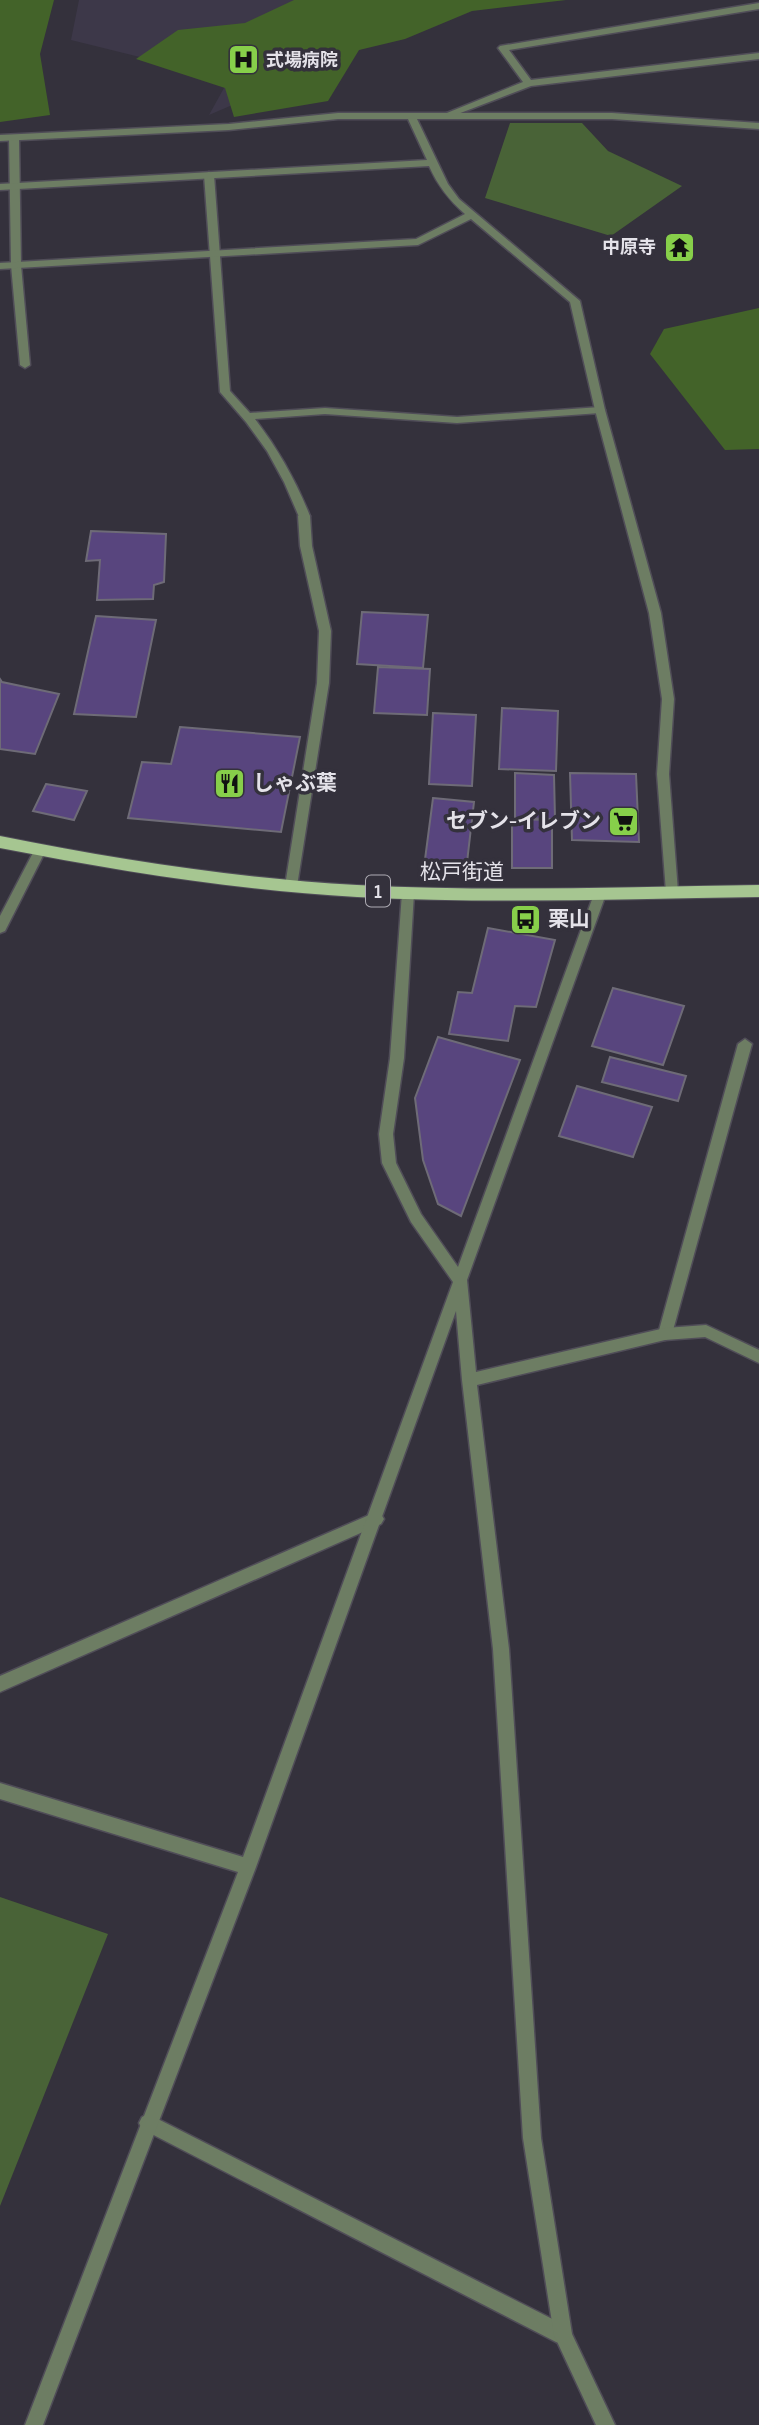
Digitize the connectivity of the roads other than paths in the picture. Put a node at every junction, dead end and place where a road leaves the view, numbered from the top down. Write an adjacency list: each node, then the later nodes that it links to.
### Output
1 (759, 6): 3 (street)
2 (759, 56): 3 (street)
3 (529, 83): 4 (street)
4 (447, 115): 5 (street); 6 (street)
5 (411, 116): 8 (street); 9 (street)
6 (759, 125)
7 (0, 138): 8 (street)
8 (14, 138): 11 (street)
9 (432, 163): 10 (street); 13 (street)
10 (209, 176): 11 (street); 14 (street)
11 (12, 186): 12 (street); 15 (street)
12 (0, 187)
13 (471, 215): 14 (street); 18 (street)
14 (213, 252): 15 (street); 19 (street)
15 (16, 265): 16 (street); 17 (street)
16 (0, 266)
17 (26, 365)
18 (600, 410): 19 (street); 24 (street)
19 (249, 415): 22 (street)
20 (0, 842): 21 (main road, 松戸街道 / 1)
21 (40, 850): 22 (main road, 松戸街道 / 1); 27 (street)
22 (291, 886): 25 (main road, 松戸街道 / 1)
23 (759, 891): 24 (main road, 松戸街道 / 1)
24 (672, 892): 26 (main road, 松戸街道 / 1)
25 (408, 893): 26 (main road, 松戸街道 / 1); 29 (street)
26 (600, 894): 29 (street)
27 (0, 929)
28 (745, 1044): 30 (street)
29 (461, 1282): 32 (street); 33 (street)
30 (665, 1334): 31 (street); 32 (street)
31 (759, 1357)
32 (468, 1380): 38 (street)
33 (376, 1518): 34 (street); 36 (street)
34 (0, 1684)
35 (0, 1791): 36 (street)
36 (248, 1867): 37 (street)
37 (148, 2123): 38 (street); 39 (street)
38 (563, 2335): 40 (street)
39 (34, 2425)
40 (606, 2425)

